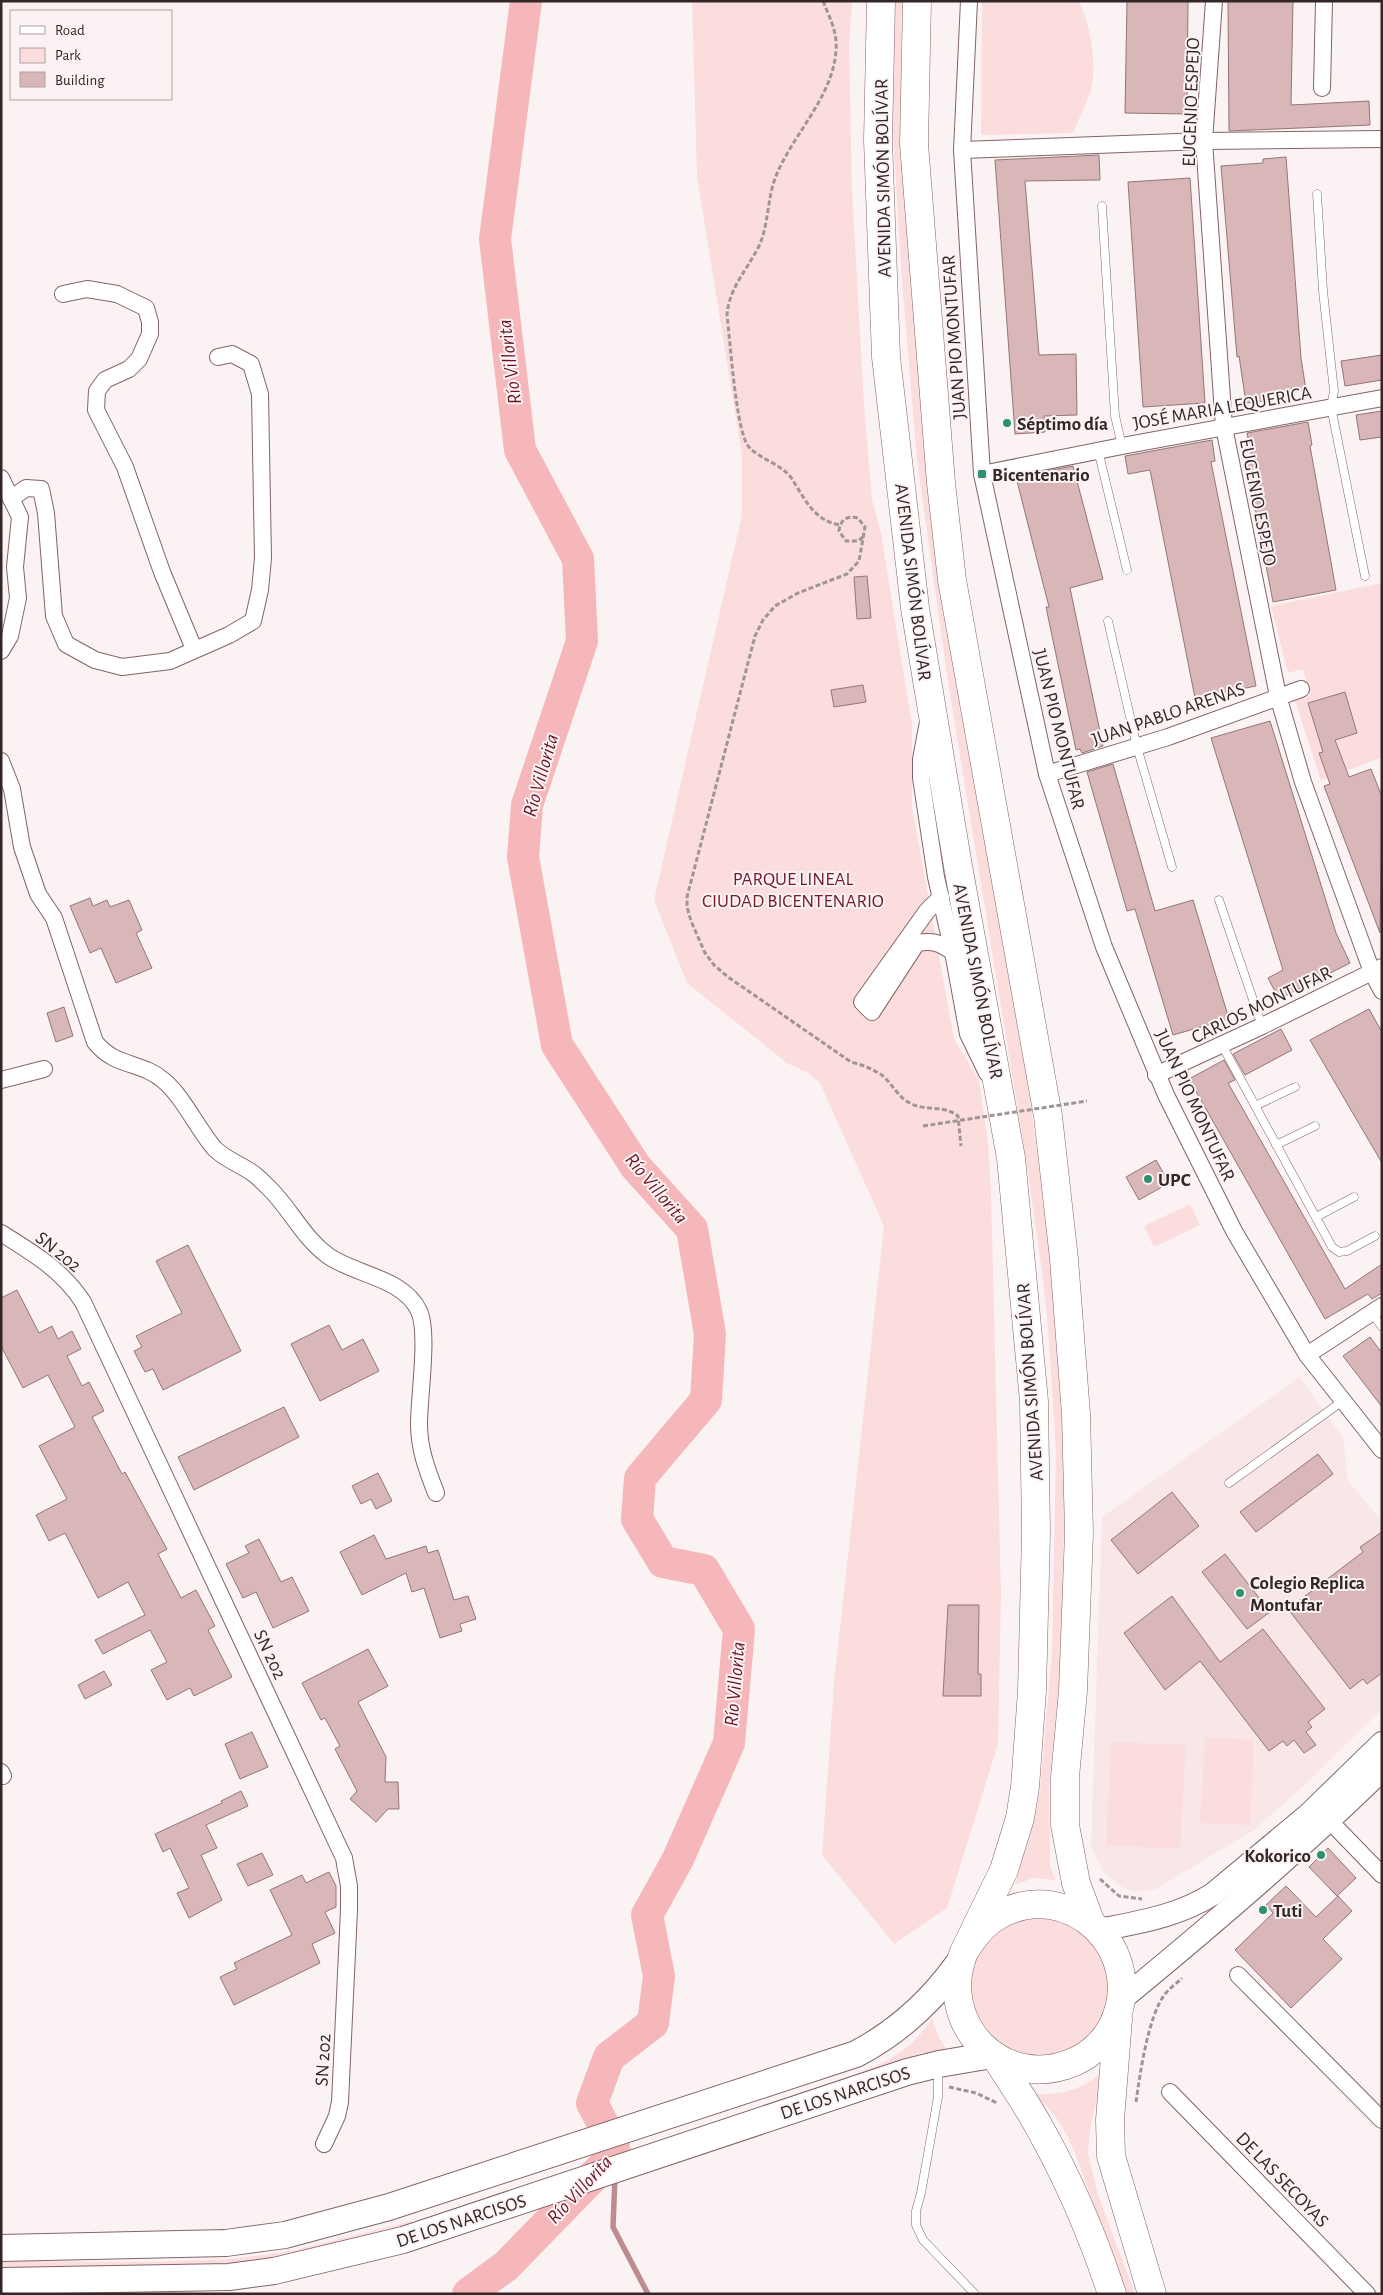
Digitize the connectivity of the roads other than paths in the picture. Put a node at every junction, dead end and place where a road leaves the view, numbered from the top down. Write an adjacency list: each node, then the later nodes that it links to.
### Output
1 (881, 1): 29 (highway, AVENIDA SIMÓN BOLÍVAR)
2 (917, 1): 64 (highway, AVENIDA SIMÓN BOLÍVAR)
3 (969, 1): 9 (street, JUAN PIO MONTUFAR)
4 (1214, 1): 8 (street, EUGENIO ESPEJO)
5 (1324, 1): 6 (street)
6 (1322, 88)
7 (1382, 139): 8 (street)
8 (1204, 141): 9 (street); 16 (street, EUGENIO ESPEJO)
9 (962, 150): 19 (street, JUAN PIO MONTUFAR)
10 (1316, 194): 15 (lane)
11 (1102, 206): 17 (lane)
12 (63, 294): 25 (street)
13 (218, 357): 25 (street)
14 (1382, 398): 15 (street, JOSÉ MARIA LEQUERICA)
15 (1331, 407): 16 (street, JOSÉ MARIA LEQUERICA); 23 (lane)
16 (1224, 427): 17 (street, JOSÉ MARIA LEQUERICA); 28 (street, EUGENIO ESPEJO)
17 (1122, 446): 18 (street, JOSÉ MARIA LEQUERICA)
18 (1098, 450): 19 (street, JOSÉ MARIA LEQUERICA); 22 (lane)
19 (982, 474): 32 (street, JUAN PIO MONTUFAR)
20 (1, 478): 21 (street)
21 (11, 498): 25 (street); 26 (street)
22 (1127, 570)
23 (1365, 576)
24 (1108, 621): 30 (lane)
25 (194, 649)
26 (1, 651)
27 (1300, 688): 28 (street, JUAN PABLO ARENAS)
28 (1278, 696): 30 (street, JUAN PABLO ARENAS); 37 (street, EUGENIO ESPEJO)
29 (931, 710): 34 (street); 45 (highway, AVENIDA SIMÓN BOLÍVAR)
30 (1137, 747): 32 (street, JUAN PABLO ARENAS); 33 (lane)
31 (1, 761): 59 (street)
32 (1047, 774): 42 (street, JUAN PIO MONTUFAR)
33 (1172, 867)
34 (941, 897): 36 (street); 36 (street)
35 (1219, 900): 39 (lane)
36 (953, 952): 45 (street)
37 (1377, 969): 38 (street, EUGENIO ESPEJO); 39 (street, CARLOS MONTUFAR)
38 (1382, 991)
39 (1262, 1026): 40 (street, CARLOS MONTUFAR)
40 (1222, 1045): 42 (street, CARLOS MONTUFAR); 46 (lane)
41 (44, 1069): 43 (street)
42 (1156, 1075): 55 (street, JUAN PIO MONTUFAR)
43 (1, 1080)
44 (1295, 1087): 46 (lane)
45 (1002, 1103): 65 (highway, AVENIDA SIMÓN BOLÍVAR)
46 (1255, 1106): 48 (lane)
47 (1315, 1126): 48 (lane)
48 (1276, 1145): 50 (lane)
49 (1354, 1197): 50 (lane)
50 (1316, 1217): 52 (lane)
51 (1, 1233): 72 (street, SN 202)
52 (1375, 1236)
53 (1377, 1309): 54 (lane); 55 (street)
54 (1382, 1327)
55 (1307, 1355): 56 (street, JUAN PIO MONTUFAR)
56 (1344, 1400): 57 (street, JUAN PIO MONTUFAR); 58 (lane)
57 (1382, 1450)
58 (1230, 1483)
59 (436, 1493)
60 (1382, 1744): 62 (street)
61 (1382, 1770): 62 (street)
62 (1322, 1814): 63 (street); 64 (street); 67 (street)
63 (1382, 1875)
64 (1095, 1926): 65 (highway); 67 (highway, AVENIDA SIMÓN BOLÍVAR)
65 (961, 1958): 68 (highway, AVENIDA SIMÓN BOLÍVAR); 73 (main road, DE LOS NARCISOS)
66 (1238, 1974): 71 (street)
67 (1120, 2005): 68 (highway, AVENIDA SIMÓN BOLÍVAR); 77 (highway, AVENIDA SIMÓN BOLÍVAR)
68 (994, 2056): 69 (main road, DE LOS NARCISOS); 76 (highway, AVENIDA SIMÓN BOLÍVAR)
69 (938, 2075): 74 (main road, DE LOS NARCISOS); 75 (lane)
70 (1170, 2092): 78 (street, DE LAS SECOYAS)
71 (1382, 2120)
72 (324, 2144)
73 (1, 2248)
74 (1, 2282)
75 (975, 2294)
76 (1112, 2294)
77 (1152, 2294)
78 (1367, 2294)

